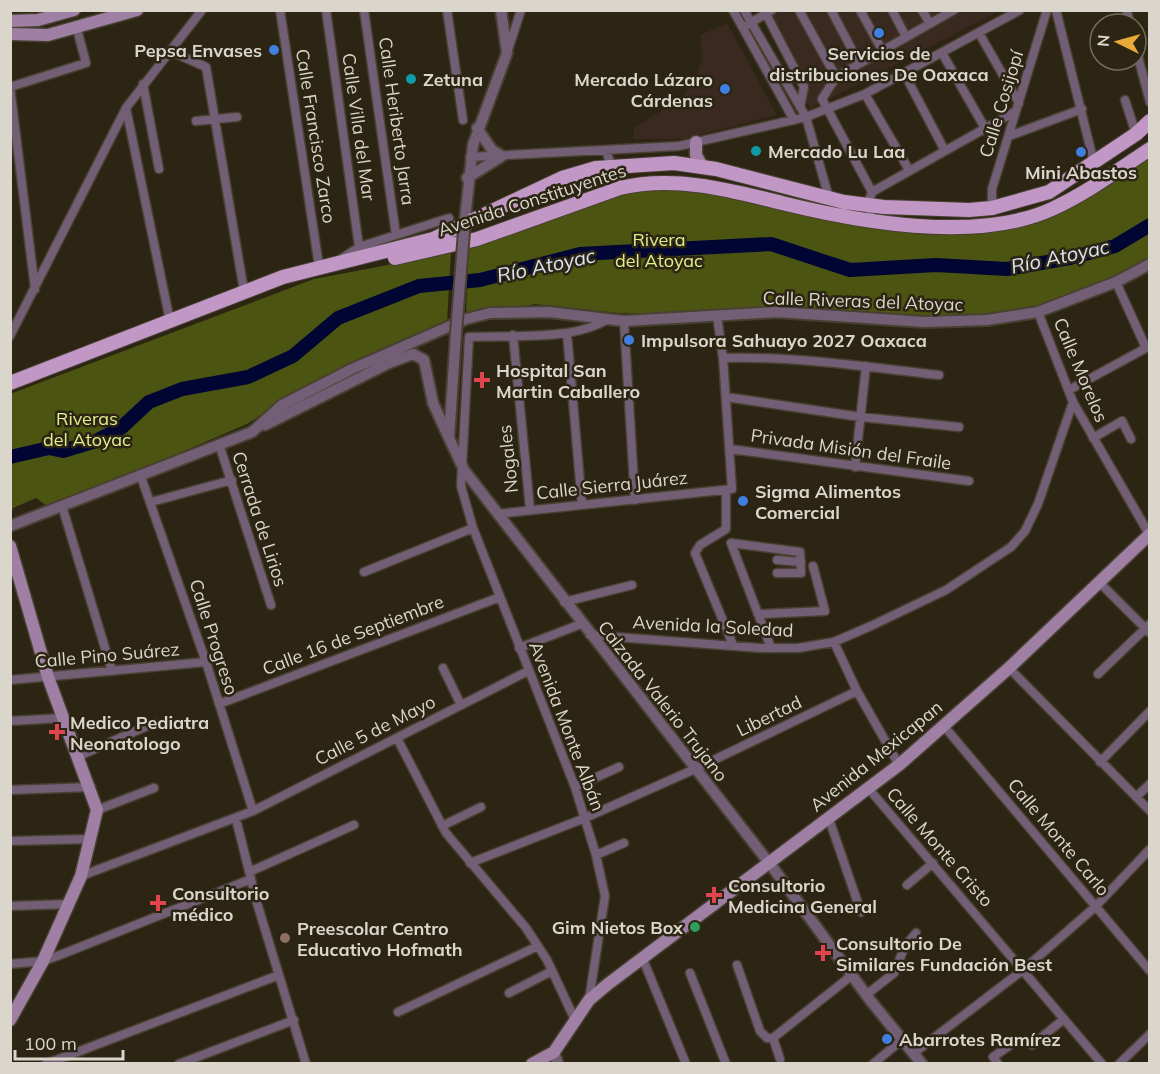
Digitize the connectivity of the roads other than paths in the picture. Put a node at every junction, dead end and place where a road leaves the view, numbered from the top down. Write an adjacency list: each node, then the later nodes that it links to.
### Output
1 (74, 10): 22 (main road)
2 (137, 10): 25 (main road)
3 (202, 10): 30 (street)
4 (280, 10): 82 (street, Calle Francisco Zarco)
5 (326, 10): 78 (street, Calle Villa del Mar)
6 (364, 10): 77 (street, Calle Heriberto Jarra)
7 (447, 10): 50 (street)
8 (501, 10): 32 (street)
9 (521, 10): 32 (street)
10 (733, 10): 24 (street)
11 (744, 10): 24 (street)
12 (800, 10): 36 (street)
13 (831, 10): 33 (street)
14 (860, 10): 29 (street)
15 (892, 10): 28 (street)
16 (922, 10): 23 (street)
17 (954, 10): 23 (street)
18 (1020, 10): 26 (street)
19 (1047, 10): 43 (street, Calle Cosijopí)
20 (1056, 10): 45 (street)
21 (769, 12): 24 (street); 42 (street)
22 (10, 21)
23 (930, 24): 28 (street)
24 (747, 25): 42 (street); 51 (street)
25 (77, 29): 27 (main road); 38 (street)
26 (979, 33): 31 (street); 43 (street)
27 (10, 34)
28 (906, 37): 29 (street)
29 (882, 50): 33 (street)
30 (170, 51): 37 (street); 49 (street)
31 (942, 52): 35 (street); 55 (street)
32 (507, 53): 54 (street, Calzada Valerio Trujano)
33 (858, 63): 36 (street)
34 (1142, 72): 41 (street)
35 (904, 73): 39 (street); 60 (street)
36 (836, 77): 46 (street)
37 (143, 84): 44 (street); 67 (street)
38 (10, 87): 84 (street)
39 (865, 94): 46 (street); 68 (street)
40 (1125, 100): 56 (street)
41 (1149, 102)
42 (800, 107): 48 (street)
43 (1017, 107): 55 (street); 57 (street, Calle Cosijopí)
44 (126, 108): 84 (street); 89 (street)
45 (1082, 109): 57 (street); 64 (street)
46 (828, 110): 48 (street); 72 (street)
47 (237, 117): 49 (street)
48 (806, 117): 51 (street); 71 (street)
49 (214, 119): 52 (street); 85 (street)
50 (463, 120)
51 (794, 120): 58 (street)
52 (196, 121)
53 (1149, 121): 56 (main road, Avenida Constituyentes)
54 (477, 128): 62 (street); 63 (street, Calzada Valerio Trujano)
55 (985, 128): 60 (street)
56 (1136, 134): 64 (main road, Avenida Constituyentes)
57 (1009, 136): 73 (street, Calle Cosijopí)
58 (696, 142): 61 (street); 66 (main road)
59 (1149, 149): 76 (main road, Avenida Constituyentes)
60 (945, 151): 68 (street)
61 (606, 152): 62 (street); 65 (street)
62 (502, 156): 63 (street); 69 (street)
63 (470, 157): 69 (street, Calzada Valerio Trujano)
64 (1094, 163): 73 (main road, Avenida Constituyentes)
65 (611, 166): 66 (main road, Avenida Constituyentes); 70 (street); 79 (main road, Avenida Constituyentes)
66 (702, 166): 71 (main road, Avenida Constituyentes)
67 (159, 169)
68 (909, 170): 72 (street)
69 (467, 178): 91 (street, Calzada Valerio Trujano, bridge)
70 (620, 188): 74 (main road, Avenida Constituyentes); 79 (main road, Avenida Constituyentes)
71 (829, 198): 72 (main road, Avenida Constituyentes); 74 (main road)
72 (870, 199): 73 (main road, Avenida Constituyentes); 76 (street)
73 (992, 208)
74 (829, 215): 76 (main road, Avenida Constituyentes)
75 (449, 218): 77 (street)
76 (871, 222)
77 (396, 235): 78 (street)
78 (359, 247): 80 (street)
79 (352, 260): 80 (main road)
80 (338, 262): 82 (main road)
81 (1149, 264): 83 (street, Calle Riveras del Atoyac)
82 (319, 266): 85 (main road)
83 (1116, 282): 86 (street, Calle Riveras del Atoyac); 99 (street)
84 (35, 290): 92 (street)
85 (244, 291): 89 (main road)
86 (1038, 312): 87 (street, Calle Riveras del Atoyac); 99 (street, Calle Morelos)
87 (717, 316): 90 (street, Calle Riveras del Atoyac); 95 (street)
88 (608, 319): 90 (street, Calle Riveras del Atoyac); 91 (street, Calle Riveras del Atoyac); 93 (street)
89 (170, 321): 98 (main road)
90 (624, 321): 116 (street)
91 (457, 328): 104 (street, Calle Riveras del Atoyac); 105 (street, Calzada Valerio Trujano)
92 (12, 330)
93 (567, 333): 94 (street); 118 (street)
94 (513, 335): 111 (street, Avenida Monte Albán); 120 (street, Nogales)
95 (723, 358): 96 (street); 100 (street)
96 (866, 366): 97 (street); 102 (street)
97 (934, 374)
98 (10, 383)
99 (1069, 390): 101 (street, Calle Morelos)
100 (726, 397): 102 (street); 109 (street)
101 (1073, 402): 106 (street, Calle Morelos); 140 (street, Avenida la Soledad)
102 (861, 417): 103 (street); 110 (street)
103 (959, 428)
104 (252, 432): 105 (street); 108 (street)
105 (449, 438): 111 (street, Calzada Valerio Trujano)
106 (1093, 438): 107 (street); 124 (street, Calle Morelos)
107 (1131, 439)
108 (219, 444): 112 (street); 113 (street, Cerrada de Lirios)
109 (730, 449): 110 (street, Privada Misión del Fraile); 115 (street)
110 (855, 467): 114 (street, Privada Misión del Fraile)
111 (464, 470): 121 (street, Calzada Valerio Trujano); 123 (street, Avenida Monte Albán)
112 (140, 474): 117 (street, Calle Progreso); 119 (street)
113 (232, 480): 117 (street); 135 (street, Cerrada de Lirios)
114 (969, 481)
115 (729, 490): 116 (street, Calle Sierra Juárez); 141 (street)
116 (635, 500): 118 (street, Calle Sierra Juárez)
117 (151, 502): 144 (street, Calle Progreso)
118 (582, 505): 120 (street, Calle Sierra Juárez)
119 (62, 506): 122 (street); 147 (street)
120 (530, 509): 121 (street, Calle Sierra Juárez)
121 (497, 514): 134 (street, Calzada Valerio Trujano)
122 (10, 526)
123 (473, 528): 129 (street); 133 (street, Avenida Monte Albán)
124 (1149, 534): 131 (main road, Avenida Mexicapan)
125 (10, 546): 150 (main road)
126 (777, 560): 127 (street)
127 (801, 562): 130 (street); 136 (street)
128 (813, 566): 136 (street)
129 (364, 572)
130 (777, 573)
131 (1099, 582): 138 (street); 146 (main road, Avenida Mexicapan)
132 (632, 585): 134 (street)
133 (500, 597): 142 (street, Avenida Monte Albán); 153 (street, Calle 16 de Septiembre)
134 (564, 602): 137 (street, Calzada Valerio Trujano)
135 (271, 605)
136 (760, 614): 143 (street)
137 (581, 624): 139 (street, Calzada Valerio Trujano); 142 (street)
138 (1148, 628): 149 (street)
139 (590, 635): 141 (street, Avenida la Soledad); 165 (street, Calzada Valerio Trujano)
140 (834, 642): 143 (street, Avenida la Soledad); 152 (street)
141 (733, 645): 143 (street, Avenida la Soledad)
142 (519, 648): 148 (street, Avenida Monte Albán)
143 (771, 648)
144 (206, 662): 147 (street, Calle Pino Suárez); 153 (street, Calle Progreso)
145 (443, 668): 154 (street)
146 (1009, 668): 159 (main road, Avenida Mexicapan); 162 (street)
147 (112, 671): 150 (street, Calle Pino Suárez)
148 (528, 671): 154 (street, Calle 5 de Mayo); 168 (street, Avenida Monte Albán)
149 (1098, 674)
150 (48, 677): 151 (street, Calle Pino Suárez); 156 (main road)
151 (10, 681)
152 (857, 692): 163 (street); 165 (street, Libertad)
153 (219, 704): 176 (street, Calle Progreso)
154 (461, 705): 160 (street, Calle 5 de Mayo)
155 (1149, 711): 162 (street)
156 (63, 718): 157 (street); 161 (main road)
157 (10, 721)
158 (154, 723): 161 (street)
159 (943, 725): 163 (main road, Avenida Mexicapan); 195 (street, Calle Monte Carlo)
160 (398, 738): 176 (street, Calle 5 de Mayo); 181 (street)
161 (79, 756): 167 (main road)
162 (1100, 762): 172 (street)
163 (899, 765): 170 (main road, Avenida Mexicapan)
164 (619, 767): 168 (street)
165 (695, 770): 177 (street, Libertad); 188 (street, Calzada Valerio Trujano)
166 (1149, 784): 172 (street)
167 (91, 787): 171 (street); 174 (main road)
168 (574, 787): 177 (street, Avenida Monte Albán)
169 (154, 788): 174 (street)
170 (869, 789): 179 (main road, Avenida Mexicapan); 189 (street, Calle Monte Cristo)
171 (10, 790)
172 (1136, 797): 175 (street)
173 (481, 807): 181 (street)
174 (97, 810): 182 (main road)
175 (1149, 811)
176 (253, 812): 178 (street, Calle 5 de Mayo)
177 (585, 818): 186 (street, Avenida Monte Albán); 187 (street, Libertad)
178 (236, 819): 190 (street); 191 (street, Calle 5 de Mayo)
179 (829, 819): 188 (main road, Avenida Mexicapan); 196 (street)
180 (354, 825): 190 (street)
181 (442, 826): 187 (street)
182 (91, 839): 183 (street); 191 (main road)
183 (10, 840)
184 (624, 843): 186 (street)
185 (1149, 849): 195 (street)
186 (596, 855): 211 (street, Avenida Monte Albán)
187 (470, 862): 198 (street)
188 (768, 863): 199 (main road, Avenida Mexicapan); 208 (street, Calzada Valerio Trujano)
189 (933, 863): 192 (street); 203 (street, Calle Monte Cristo)
190 (250, 875): 200 (street); 207 (street)
191 (81, 876): 193 (main road)
192 (907, 885)
193 (69, 904): 194 (street); 200 (main road)
194 (10, 906)
195 (1095, 907): 203 (street); 205 (street, Calle Monte Carlo)
196 (861, 912)
197 (916, 933): 210 (street)
198 (538, 946): 204 (street); 212 (street)
199 (642, 957): 211 (main road, Avenida Mexicapan); 231 (street)
200 (43, 961): 201 (street); 214 (main road)
201 (10, 964)
202 (737, 965): 218 (street)
203 (1023, 970): 213 (street, Calle Monte Cristo); 222 (street)
204 (552, 971): 209 (street); 216 (street)
205 (1149, 971)
206 (690, 973): 232 (street)
207 (279, 975): 215 (street); 227 (street)
208 (851, 976): 210 (street, Calzada Valerio Trujano); 218 (street)
209 (509, 993)
210 (866, 995): 219 (street, Calzada Valerio Trujano)
211 (589, 1000): 216 (main road, Avenida Mexicapan)
212 (398, 1012)
213 (1064, 1019): 220 (street); 226 (street, Calle Monte Cristo)
214 (10, 1020)
215 (294, 1020): 228 (street); 229 (street)
216 (576, 1022): 223 (main road, Avenida Mexicapan)
217 (1149, 1034): 236 (street)
218 (772, 1038): 224 (street)
219 (903, 1040): 222 (street, Calzada Valerio Trujano); 233 (street)
220 (1032, 1045)
221 (1009, 1046): 225 (street)
222 (914, 1053): 234 (street, Calzada Valerio Trujano)
223 (556, 1058): 230 (main road)
224 (780, 1059)
225 (995, 1060)
226 (1100, 1060): 235 (street)
227 (46, 1064)
228 (179, 1064)
229 (306, 1064)
230 (532, 1064)
231 (686, 1064)
232 (726, 1064)
233 (873, 1064)
234 (922, 1064)
235 (1090, 1064)
236 (1119, 1064)

